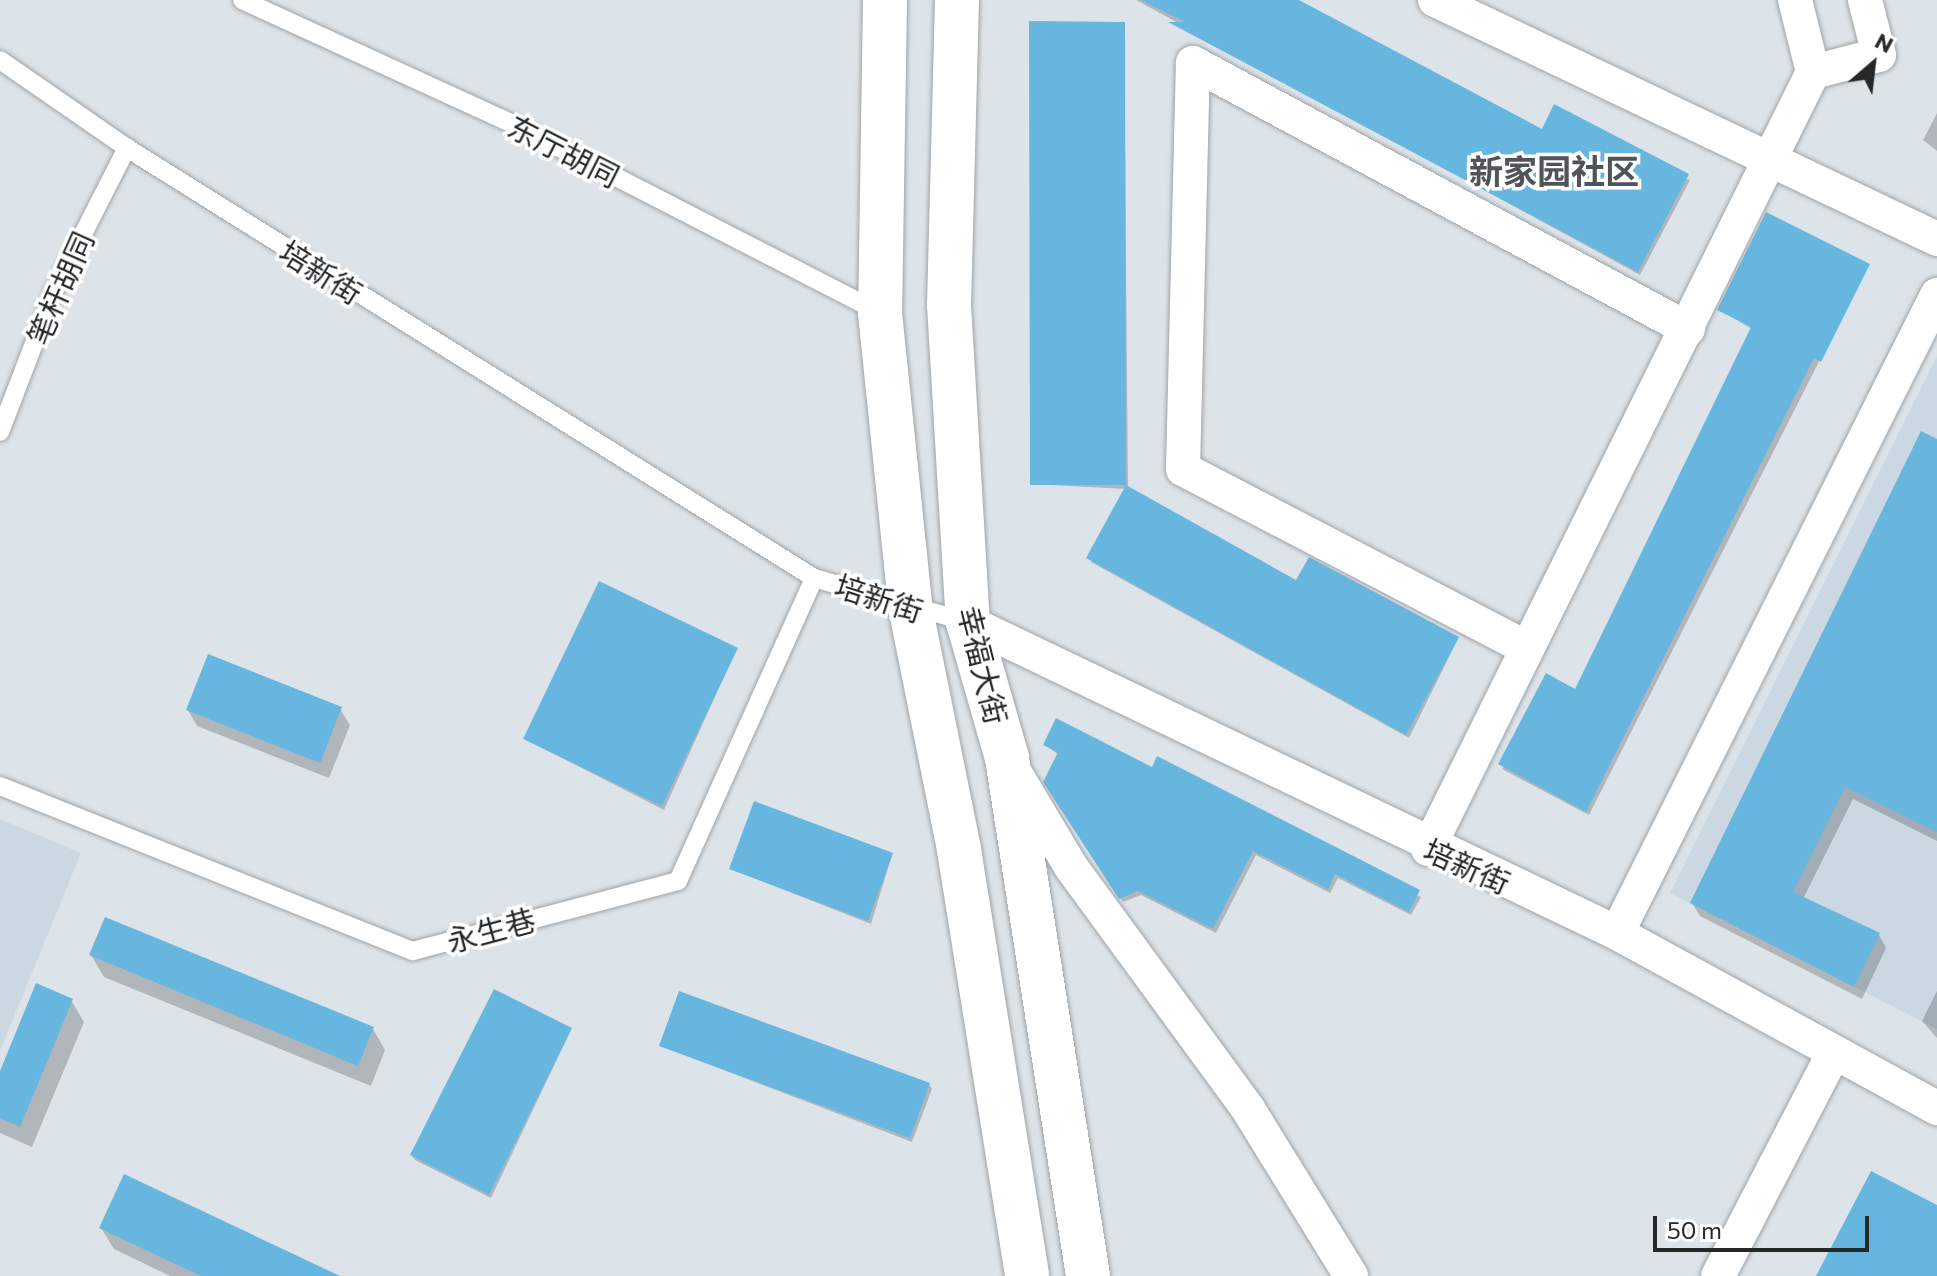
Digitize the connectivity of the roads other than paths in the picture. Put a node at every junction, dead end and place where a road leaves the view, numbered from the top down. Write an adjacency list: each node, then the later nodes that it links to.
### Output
1 (242, 0): 13 (lane, 东厅胡同)
2 (885, 0): 13 (main road, 幸福大街)
3 (957, 0): 18 (main road, 幸福大街)
4 (1435, 0): 10 (street)
5 (1795, 0): 8 (street)
6 (1865, 0): 8 (street)
7 (0, 60): 9 (lane, 培新街)
8 (1813, 72): 10 (street)
9 (127, 148): 15 (lane, 笔杆胡同); 16 (lane, 培新街)
10 (1769, 165): 11 (street); 14 (street)
11 (1937, 239)
12 (1937, 295): 23 (street)
13 (880, 313): 17 (main road, 幸福大街)
14 (1688, 329): 19 (street); 19 (street)
15 (0, 432)
16 (814, 578): 17 (lane, 培新街); 21 (lane, 永生巷)
17 (911, 611): 18 (lane, 培新街); 26 (main road, 幸福大街)
18 (968, 622): 20 (main road, 幸福大街); 22 (street, 培新街)
19 (1523, 646): 22 (street)
20 (1007, 758): 27 (main road, 幸福大街); 28 (street)
21 (0, 786)
22 (1428, 849): 23 (street, 培新街)
23 (1617, 933): 24 (street, 培新街)
24 (1833, 1054): 25 (street, 培新街); 29 (street)
25 (1937, 1108)
26 (1027, 1276)
27 (1088, 1276)
28 (1351, 1276)
29 (1718, 1276)

